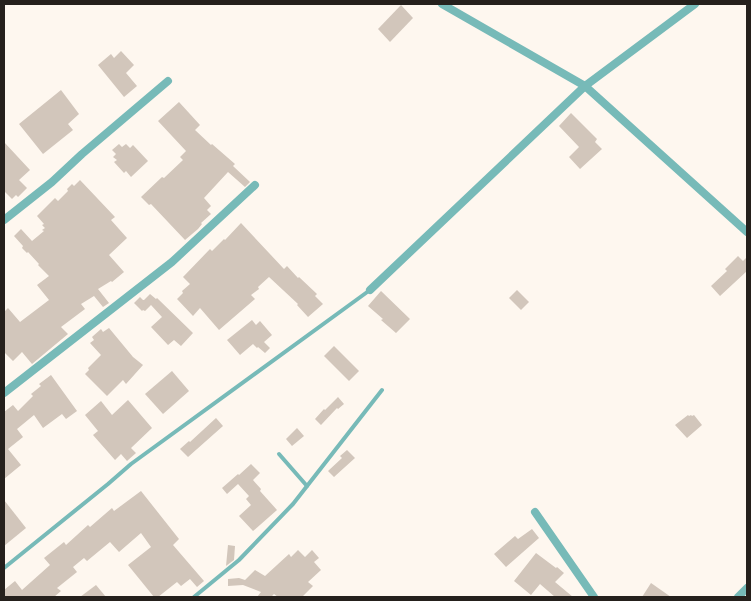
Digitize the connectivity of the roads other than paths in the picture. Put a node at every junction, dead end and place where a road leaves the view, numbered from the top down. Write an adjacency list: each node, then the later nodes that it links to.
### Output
1 (442, 4): 4 (street)
2 (695, 4): 4 (street)
3 (168, 82): 6 (street)
4 (585, 86): 7 (street); 8 (street)
5 (255, 185): 10 (street)
6 (4, 220)
7 (747, 232)
8 (370, 290): 14 (lane)
9 (382, 390): 12 (lane)
10 (4, 393)
11 (279, 454): 12 (lane)
12 (307, 486): 16 (lane)
13 (535, 512): 17 (street)
14 (4, 568)
15 (747, 588): 18 (street)
16 (194, 597)
17 (594, 597)
18 (738, 597)

